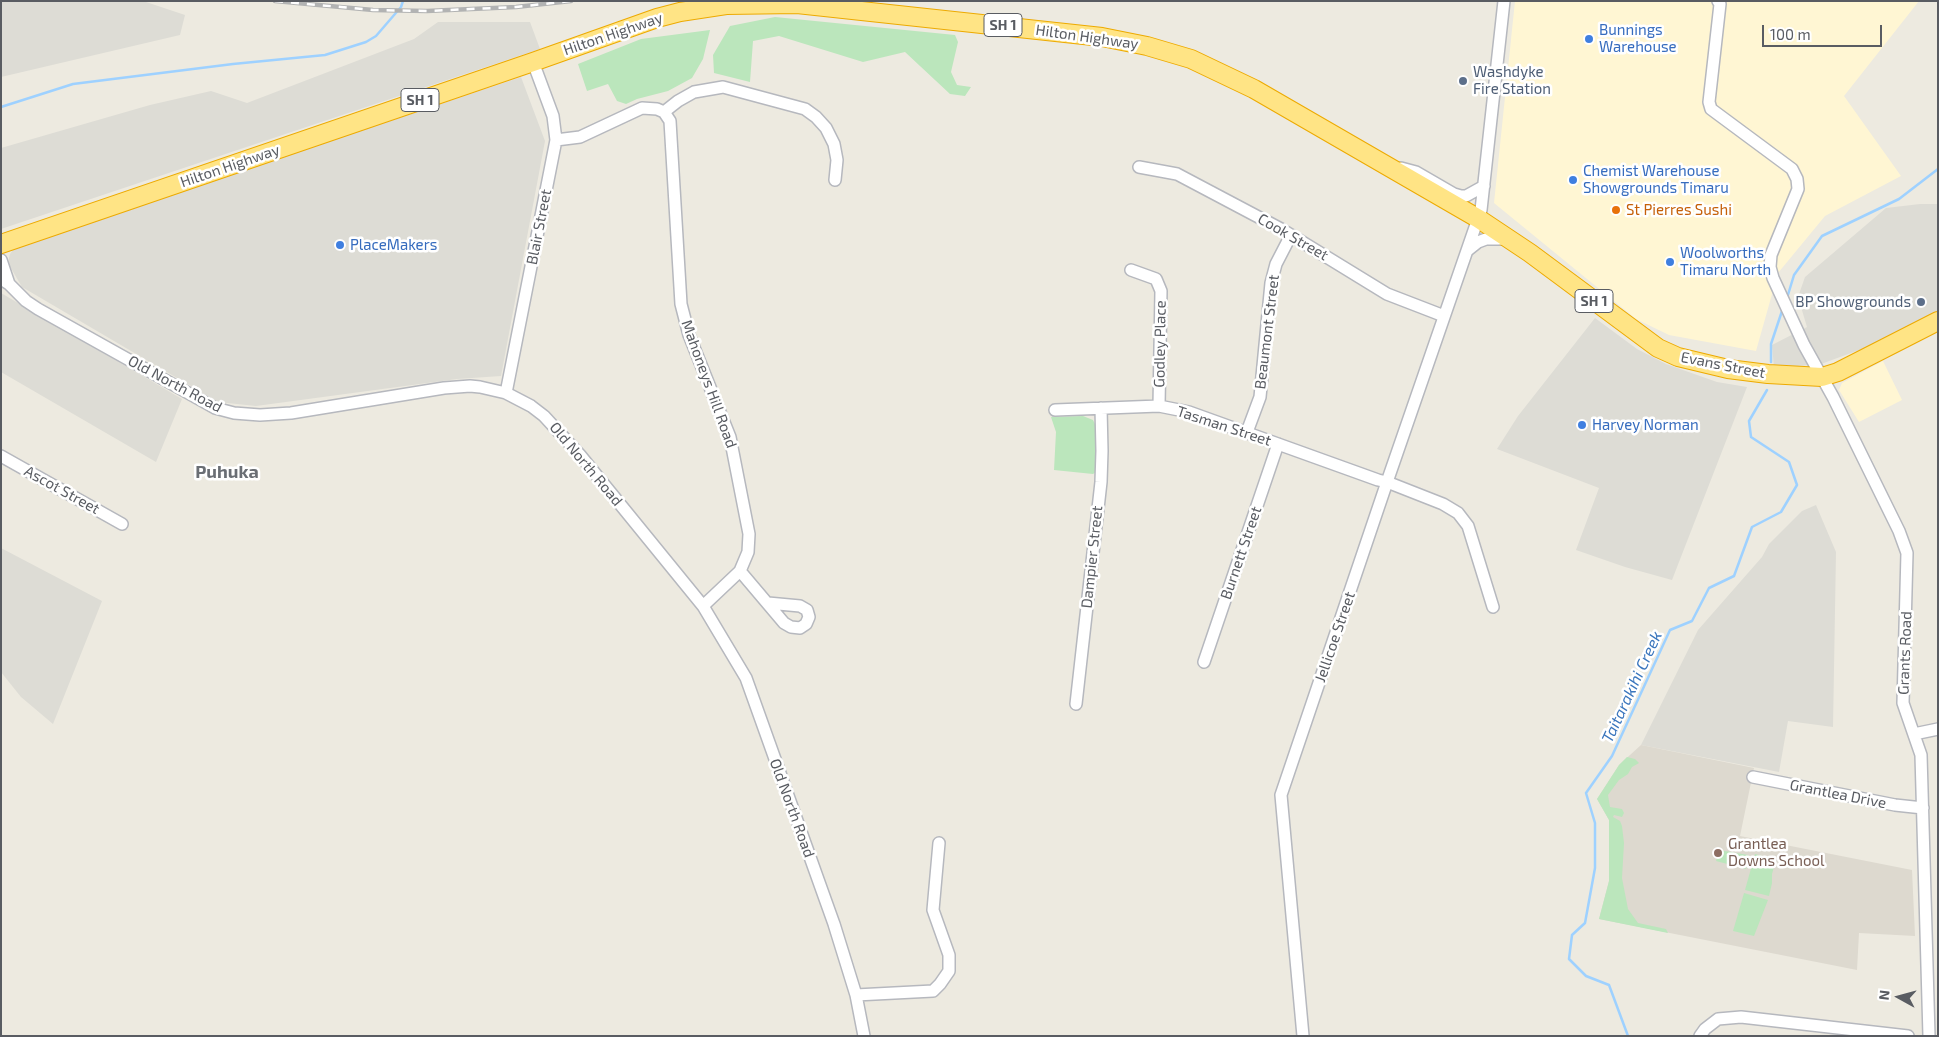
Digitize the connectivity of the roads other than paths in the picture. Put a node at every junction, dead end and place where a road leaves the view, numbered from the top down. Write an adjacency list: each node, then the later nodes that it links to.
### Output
1 (1504, 1): 9 (street, Jellicoe Street)
2 (1718, 1): 20 (street, Grants Road)
3 (533, 62): 5 (street, Blair Street); 6 (highway, Hilton Highway / SH 1); 13 (highway, Hilton Highway / SH 1)
4 (664, 112): 5 (street); 8 (street); 30 (street, Mahoneys Hill Road)
5 (556, 140): 21 (street, Blair Street)
6 (1387, 165): 9 (street); 10 (highway, Hilton Highway / SH 1)
7 (1139, 166): 11 (street, Cook Street)
8 (836, 180)
9 (1484, 186): 10 (street, Jellicoe Street)
10 (1479, 219): 12 (highway, Evans Street / SH 1); 14 (street, Jellicoe Street)
11 (1291, 235): 18 (street, Cook Street); 25 (street, Beaumont Street)
12 (1510, 240): 14 (street); 20 (highway, Evans Street / SH 1)
13 (1, 244)
14 (1467, 251): 18 (street, Jellicoe Street)
15 (1, 260): 17 (street, Old North Road)
16 (1131, 270): 22 (street, Godley Place)
17 (5, 282): 21 (street, Old North Road)
18 (1444, 316): 28 (street, Jellicoe Street)
19 (1938, 321): 20 (highway, Evans Street / SH 1)
20 (1822, 377): 37 (street, Grants Road)
21 (506, 393): 32 (street, Old North Road)
22 (1159, 406): 23 (street, Tasman Street); 25 (street, Tasman Street)
23 (1102, 408): 24 (street, Tasman Street); 35 (street, Dampier Street)
24 (1055, 410)
25 (1247, 432): 26 (street, Tasman Street)
26 (1278, 444): 28 (street, Tasman Street); 34 (street, Burnett Street)
27 (1, 456): 29 (street, Ascot Street)
28 (1387, 482): 33 (street, Tasman Street); 43 (street, Jellicoe Street)
29 (122, 524)
30 (740, 571): 31 (street); 32 (street, Mahoneys Hill Road)
31 (768, 603)
32 (703, 606): 41 (street, Old North Road)
33 (1493, 607)
34 (1204, 662)
35 (1076, 704)
36 (1938, 728): 37 (street)
37 (1914, 734): 39 (street, Grants Road)
38 (1753, 778): 39 (street, Grantlea Drive)
39 (1923, 808): 46 (street, Grants Road)
40 (939, 843): 41 (street)
41 (856, 994): 42 (street, Old North Road)
42 (864, 1036)
43 (1302, 1036)
44 (1700, 1036): 45 (street)
45 (1908, 1036)
46 (1929, 1036)

